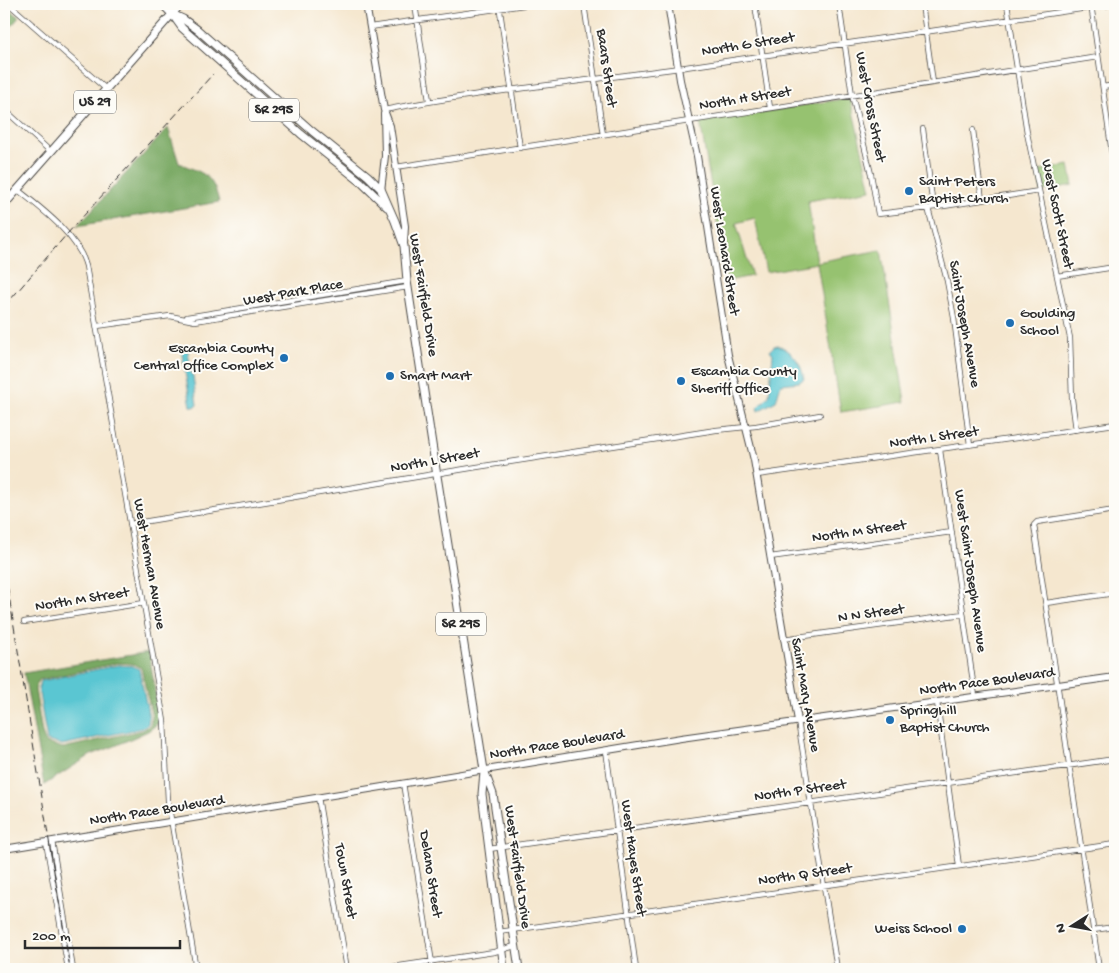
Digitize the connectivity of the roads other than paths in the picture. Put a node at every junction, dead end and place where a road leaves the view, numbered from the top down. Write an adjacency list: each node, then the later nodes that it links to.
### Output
1 (9, 4): 30 (street)
2 (162, 4): 16 (main road, SR 295)
3 (181, 4): 16 (main road, US 29)
4 (366, 4): 19 (main road)
5 (415, 4): 18 (street)
6 (531, 4): 14 (street)
7 (584, 4): 26 (street, Baars Street)
8 (668, 4): 24 (main road, West Leonard Street)
9 (755, 4): 22 (street)
10 (839, 4): 21 (street, West Cross Street)
11 (922, 4): 20 (street)
12 (1007, 4): 17 (street, West Scott Street)
13 (1115, 4): 15 (street, North G Street)
14 (500, 6): 18 (street); 31 (street)
15 (1091, 6): 17 (street, North G Street); 23 (street)
16 (172, 14): 30 (main road, US 29); 45 (main road, SR 295); 49 (main road, West Fairfield Drive / SR 295)
17 (1009, 19): 20 (street, North G Street); 25 (street, West Scott Street)
18 (418, 20): 19 (street); 33 (street)
19 (370, 27): 36 (main road)
20 (926, 32): 21 (street, North G Street); 27 (street)
21 (845, 43): 22 (street, North G Street); 32 (street, West Cross Street)
22 (763, 54): 24 (street, North G Street); 34 (street)
23 (1098, 57): 25 (street, North H Street); 29 (street)
24 (678, 68): 26 (street, North G Street); 37 (main road, West Leonard Street)
25 (1017, 70): 27 (street, North H Street); 47 (street, West Scott Street)
26 (594, 78): 31 (street, North G Street); 40 (street, Baars Street)
27 (933, 82): 32 (street, North H Street)
28 (1115, 84): 29 (street)
29 (1103, 87): 44 (street)
30 (106, 89): 42 (main road, US 29)
31 (511, 90): 33 (street, North G Street); 41 (street)
32 (852, 95): 34 (street, North H Street); 51 (street, West Cross Street)
33 (429, 102): 36 (street, North G Street)
34 (770, 108): 37 (street, North H Street)
35 (4, 109): 42 (street)
36 (384, 110): 43 (main road); 45 (main road)
37 (690, 121): 40 (street, North H Street); 60 (main road, West Leonard Street)
38 (923, 129): 51 (street, Saint Joseph Avenue)
39 (973, 130): 48 (street)
40 (603, 135): 41 (street, North H Street)
41 (520, 148): 43 (street, North H Street)
42 (51, 152): 46 (main road, US 29)
43 (396, 167): 53 (main road)
44 (1115, 175)
45 (381, 189): 49 (main road); 52 (main road, SR 295)
46 (18, 190): 50 (main road, US 29); 57 (street, West Herman Avenue)
47 (1039, 191): 48 (street); 55 (street, West Scott Street)
48 (982, 200): 51 (street)
49 (381, 201): 52 (main road, West Fairfield Drive / SR 295)
50 (4, 205)
51 (931, 208): 62 (street, Saint Joseph Avenue)
52 (391, 211): 53 (main road, West Fairfield Drive / SR 295)
53 (404, 246): 56 (main road, West Fairfield Drive / SR 295)
54 (1115, 267): 55 (street)
55 (1057, 276): 61 (street, West Scott Street)
56 (408, 284): 57 (street, West Park Place); 64 (main road, West Fairfield Drive / SR 295)
57 (97, 326): 67 (street, West Herman Avenue)
58 (820, 415): 60 (street)
59 (1115, 424): 61 (street, North L Street)
60 (745, 427): 64 (street, North L Street); 65 (main road, Saint Mary Avenue)
61 (1076, 430): 62 (street, North L Street)
62 (970, 445): 63 (street, North L Street)
63 (940, 450): 65 (street, North L Street); 68 (street, West Saint Joseph Avenue)
64 (437, 474): 67 (street, North L Street); 84 (main road, West Fairfield Drive / SR 295)
65 (757, 476): 69 (main road, Saint Mary Avenue)
66 (1115, 510): 71 (street)
67 (130, 524): 72 (street, West Herman Avenue)
68 (952, 532): 69 (street, North M Street); 73 (street, West Saint Joseph Avenue)
69 (769, 558): 75 (main road, Saint Mary Avenue)
70 (1115, 593): 71 (street)
71 (1046, 602): 77 (street)
72 (144, 603): 74 (street, North M Street); 89 (street, West Herman Avenue)
73 (963, 614): 75 (street, N N Street); 78 (street, West Saint Joseph Avenue)
74 (24, 622)
75 (783, 640): 80 (main road, Saint Mary Avenue)
76 (1115, 676): 77 (main road, North Pace Boulevard)
77 (1058, 685): 78 (main road, North Pace Boulevard); 83 (street)
78 (975, 696): 79 (main road, North Pace Boulevard)
79 (937, 702): 80 (main road, North Pace Boulevard); 85 (street)
80 (798, 721): 81 (main road, North Pace Boulevard); 88 (street, Saint Mary Avenue)
81 (606, 750): 84 (main road, North Pace Boulevard); 90 (street, West Hayes Street)
82 (1115, 759): 83 (street, North P Street)
83 (1070, 766): 85 (street, North P Street); 95 (street)
84 (484, 770): 86 (main road, North Pace Boulevard); 93 (main road, West Fairfield Drive / SR 295); 96 (main road, West Fairfield Drive / SR 295)
85 (948, 783): 88 (street, North P Street); 97 (street)
86 (403, 784): 87 (main road, North Pace Boulevard); 106 (street, Delano Street)
87 (318, 797): 89 (main road, North Pace Boulevard); 111 (street, Town Street)
88 (811, 802): 90 (street, North P Street); 98 (street, Saint Mary Avenue)
89 (171, 821): 91 (main road, North Pace Boulevard); 110 (street, West Herman Avenue)
90 (617, 830): 93 (street, North P Street); 99 (street, West Hayes Street)
91 (49, 841): 94 (main road, North Pace Boulevard); 108 (street); 109 (street)
92 (1115, 844): 95 (street, North Q Street)
93 (500, 847): 96 (street, North P Street); 101 (main road, West Fairfield Drive / SR 295)
94 (4, 848)
95 (1082, 848): 97 (street, North Q Street); 102 (street)
96 (489, 849): 103 (main road, West Fairfield Drive / SR 295)
97 (959, 866): 98 (street, North Q Street)
98 (824, 886): 99 (street, North Q Street); 107 (street, Saint Mary Avenue)
99 (628, 913): 101 (street, North Q Street); 116 (street, West Hayes Street)
100 (1115, 927): 102 (street)
101 (512, 930): 103 (street, North Q Street); 104 (main road, West Fairfield Drive / SR 295)
102 (1093, 930): 118 (street)
103 (499, 932): 105 (main road, West Fairfield Drive / SR 295)
104 (515, 946): 105 (street); 115 (main road, West Fairfield Drive / SR 295)
105 (502, 949): 106 (street); 114 (main road, West Fairfield Drive / SR 295)
106 (432, 961): 112 (street); 113 (street, Delano Street)
107 (836, 968): 117 (street)
108 (68, 969)
109 (73, 969)
110 (196, 969)
111 (347, 969)
112 (378, 969)
113 (433, 969)
114 (504, 969)
115 (519, 969)
116 (636, 969)
117 (815, 969)
118 (1099, 969)

